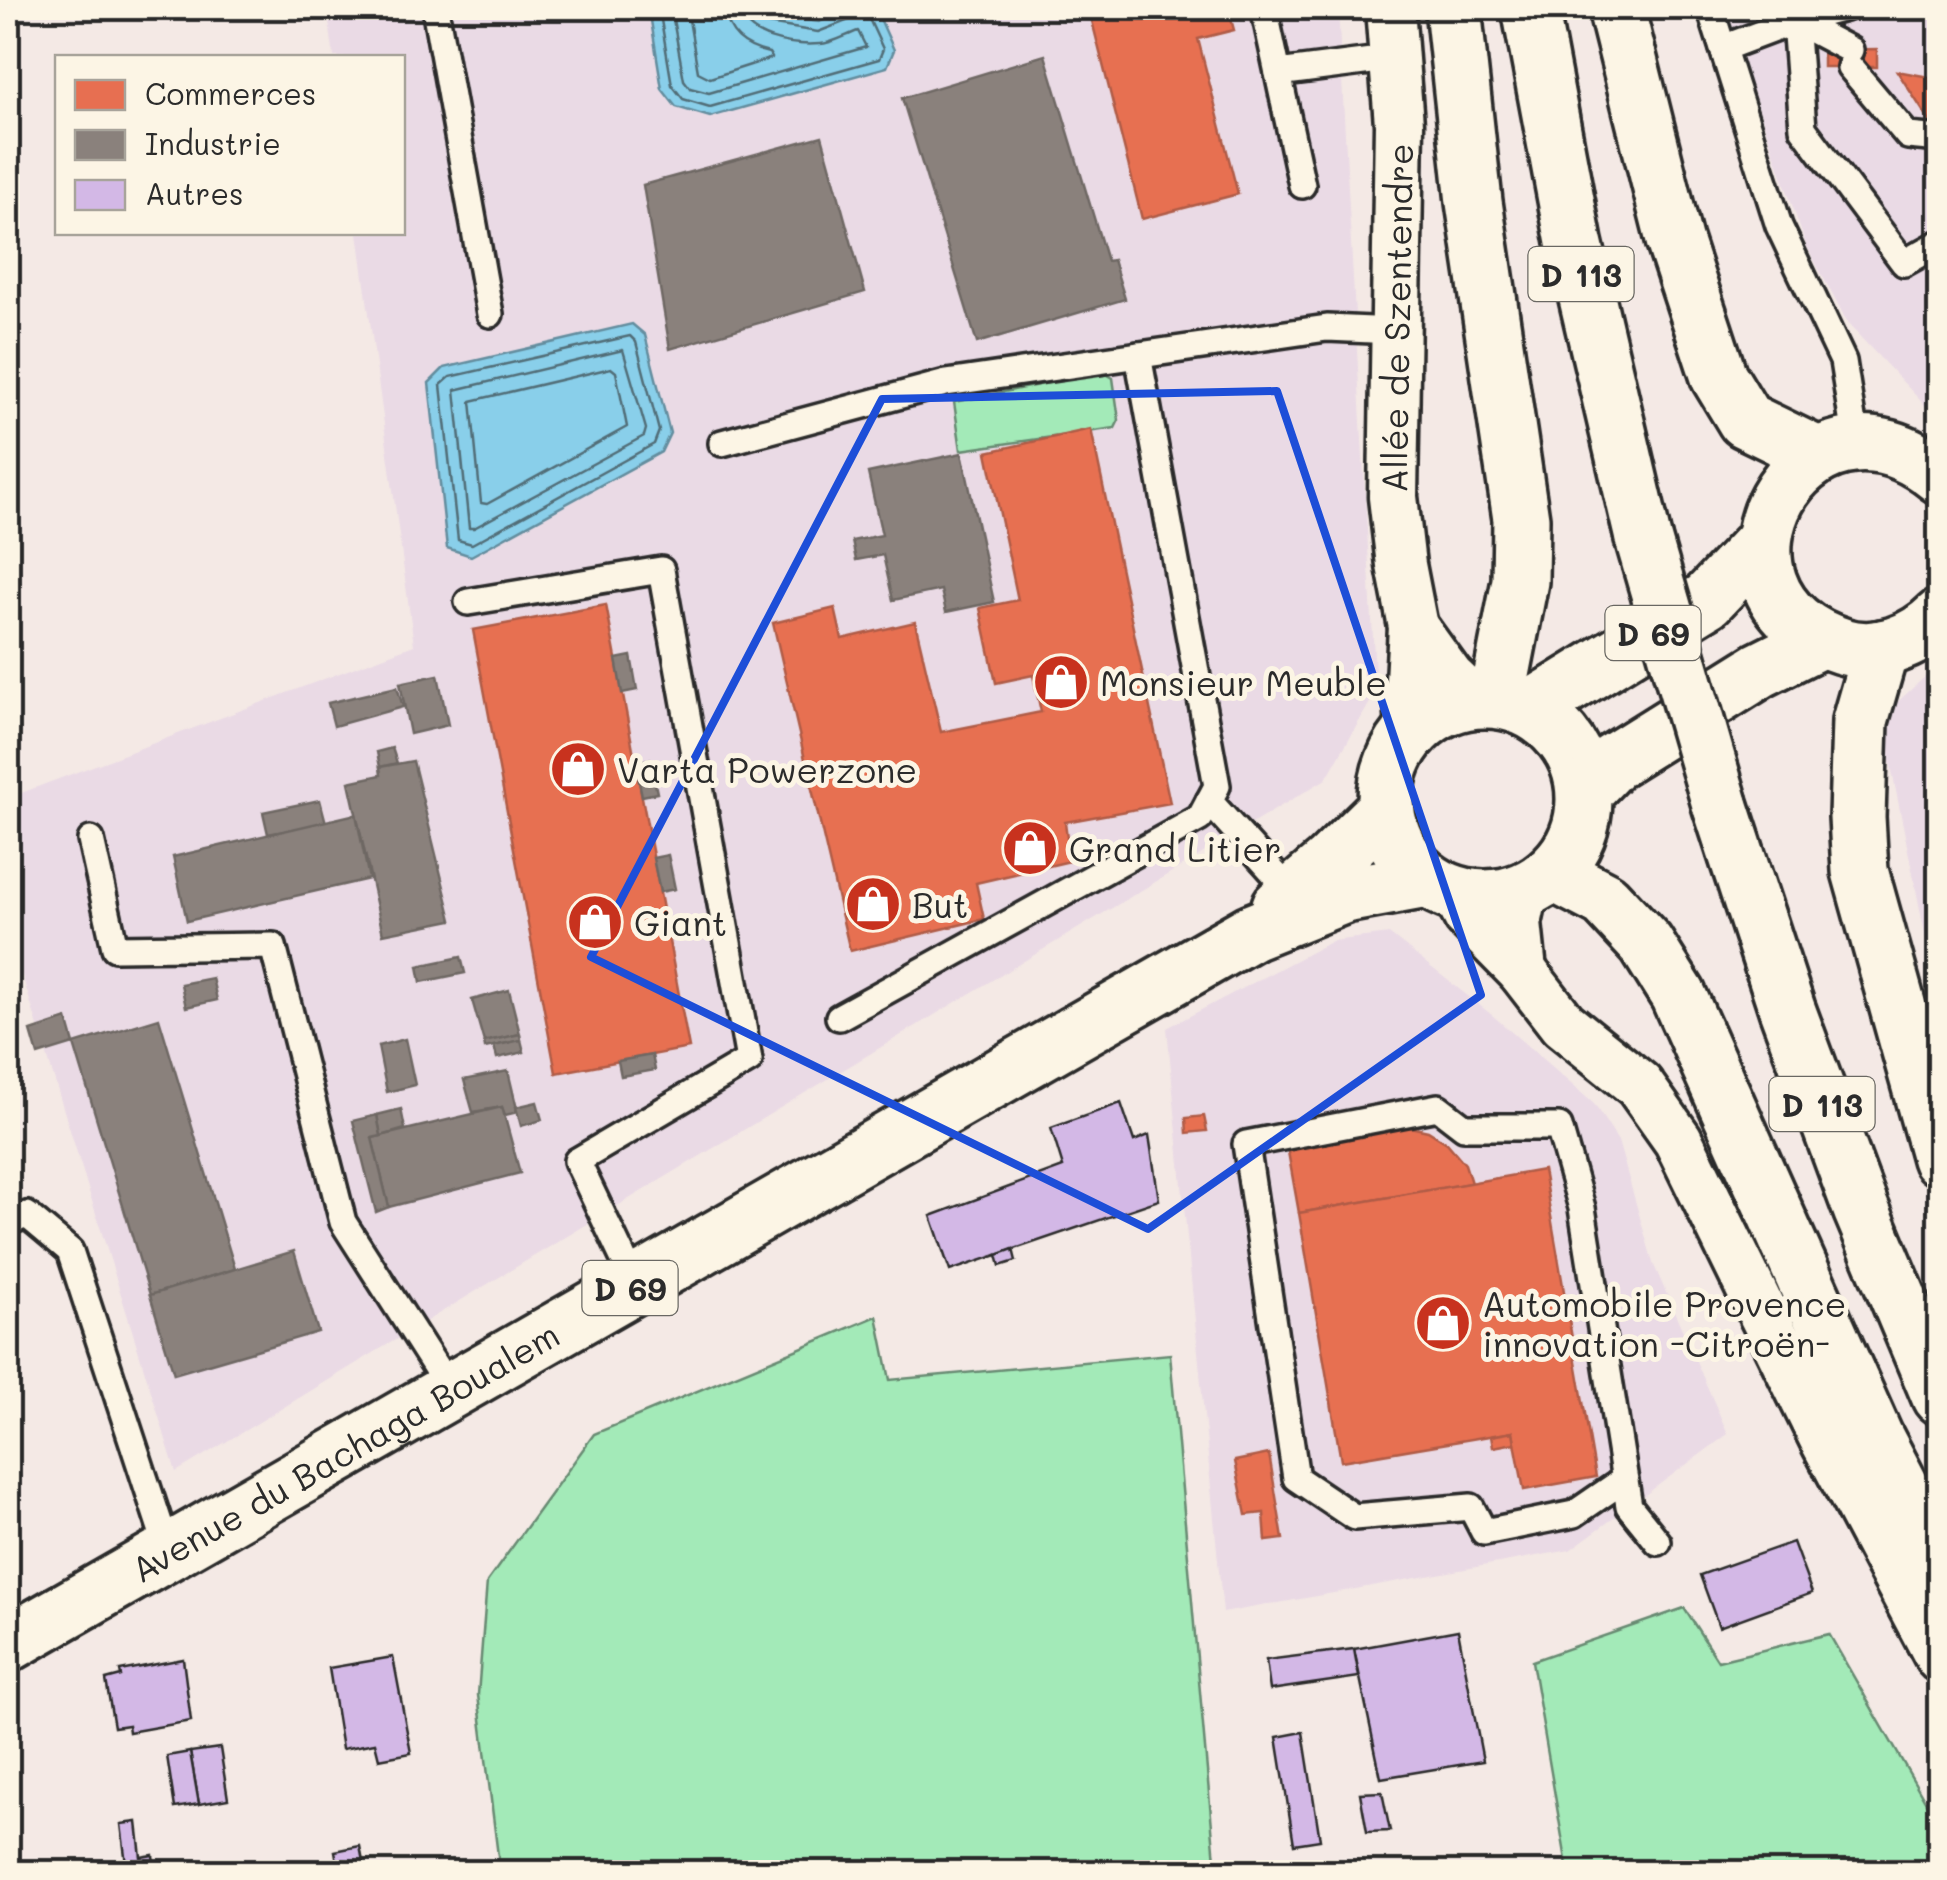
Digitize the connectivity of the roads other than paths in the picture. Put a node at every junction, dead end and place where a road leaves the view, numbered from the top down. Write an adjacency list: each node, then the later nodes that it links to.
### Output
1 (435, 8): 16 (lane)
2 (1264, 8): 12 (lane)
3 (1390, 8): 11 (street, Allée de Szentendre)
4 (1453, 8): 28 (main road)
5 (1530, 8): 44 (main road, D 113, bridge)
6 (1616, 8): 20 (main road, D 113)
7 (1710, 8): 10 (lane)
8 (1845, 8): 9 (lane)
9 (1795, 21): 10 (lane); 13 (lane); 15 (lane)
10 (1723, 48): 20 (lane)
11 (1395, 58): 12 (lane); 17 (street, Allée de Szentendre)
12 (1278, 73): 14 (lane)
13 (1940, 139)
14 (1302, 185)
15 (1940, 243)
16 (490, 314)
17 (1395, 331): 18 (lane); 25 (street, Allée de Szentendre)
18 (1138, 356): 19 (lane); 31 (lane)
19 (722, 444)
20 (1837, 450): 21 (main road); 22 (main road)
21 (1932, 463)
22 (1763, 540): 26 (main road); 28 (main road, D 69)
23 (468, 602): 42 (lane)
24 (1940, 617): 27 (main road)
25 (1413, 627): 28 (street, Allée de Szentendre); 29 (street, Allée de Szentendre)
26 (1822, 639): 27 (main road); 30 (main road, D 69)
27 (1881, 648): 40 (main road)
28 (1500, 703): 29 (main road); 30 (main road)
29 (1411, 732): 32 (main road)
30 (1585, 791): 34 (main road)
31 (1209, 801): 36 (lane); 39 (lane)
32 (1386, 808): 35 (main road); 36 (main road, D 69)
33 (92, 840): 43 (lane)
34 (1538, 882): 35 (main road); 38 (street); 48 (main road)
35 (1442, 888): 37 (main road, D 69); 38 (street)
36 (1294, 894): 37 (main road, D 69)
37 (1252, 932): 42 (main road, Avenue du Bachaga Boualem / D 69)
38 (1522, 971): 50 (street)
39 (839, 1017)
40 (1940, 1158)
41 (8, 1222): 47 (lane)
42 (636, 1285): 43 (main road, Avenue du Bachaga Boualem / D 69)
43 (451, 1391): 47 (main road, Avenue du Bachaga Boualem / D 69)
44 (1940, 1397)
45 (1625, 1479): 45 (lane); 46 (lane)
46 (1658, 1542)
47 (169, 1553): 49 (main road, Avenue du Bachaga Boualem / D 69)
48 (1940, 1562)
49 (8, 1644)
50 (1940, 1658)

